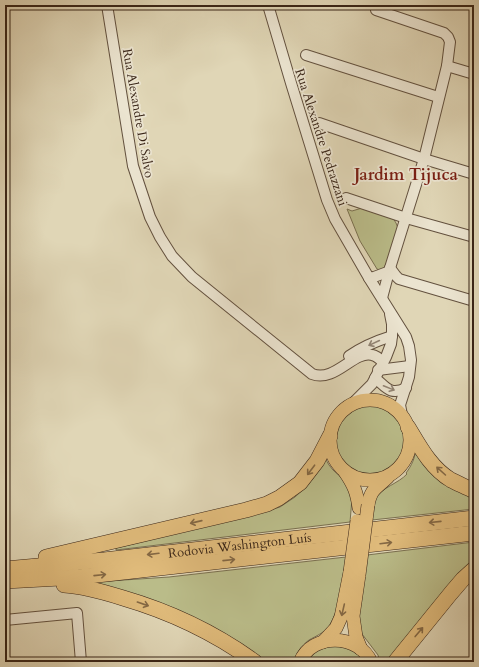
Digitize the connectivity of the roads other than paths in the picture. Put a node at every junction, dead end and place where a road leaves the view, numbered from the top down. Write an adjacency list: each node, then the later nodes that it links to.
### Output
1 (107, 5): 23 (street, Rua Alexandre Di Salvo)
2 (268, 5): 15 (street, Rua Alexandre Pedrazzani)
3 (376, 10): 5 (street)
4 (306, 55): 7 (street)
5 (447, 66): 6 (street); 7 (street)
6 (474, 74)
7 (438, 97): 9 (street)
8 (319, 123): 9 (street)
9 (424, 159): 10 (street); 12 (street)
10 (474, 174)
11 (346, 198): 12 (street)
12 (406, 218): 13 (street); 14 (street)
13 (474, 237)
14 (390, 269): 15 (street); 16 (street); 17 (street)
15 (369, 278): 16 (street, Rua Alexandre Pedrazzani)
16 (382, 298): 18 (street, Rua Alexandre Pedrazzani)
17 (474, 301)
18 (390, 312): 19 (street, Rua Alexandre Pedrazzani); 20 (street, Rua Alexandre Pedrazzani)
19 (392, 336): 20 (street); 22 (street, Rua Alexandre Pedrazzani); 23 (street, one-way to 23)
20 (409, 346): 21 (street, Rua Alexandre Pedrazzani)
21 (410, 366): 22 (street); 24 (street, Rua Alexandre Pedrazzani)
22 (379, 370): 23 (street, Rua Alexandre Di Salvo); 24 (street, one-way to 24); 25 (street, Rua Alexandre Pedrazzani)
23 (309, 371)
24 (406, 388): 26 (street, Rua Alexandre Pedrazzani)
25 (354, 402): 26 (main road); 27 (main road)
26 (405, 421): 29 (main road); 30 (highway, one-way to 26)
27 (330, 436): 28 (main road); 34 (highway, one-way to 34)
28 (343, 469): 29 (main road); 31 (main road)
29 (394, 473): 31 (main road)
30 (474, 491)
31 (363, 507): 36 (main road, bridge)
32 (474, 518): 37 (highway, Rodovia Washington Luís, one-way to 37)
33 (474, 533): 37 (highway, Rodovia Washington Luís, one-way to 33)
34 (5, 565)
35 (474, 569): 45 (highway, one-way to 35)
36 (354, 573): 39 (main road, one-way to 39); 40 (main road)
37 (6, 577): 42 (highway, one-way to 42)
38 (5, 620): 41 (street)
39 (322, 642): 40 (main road); 43 (main road)
40 (361, 649): 44 (main road)
41 (80, 658)
42 (255, 662)
43 (300, 662)
44 (371, 662)
45 (395, 662)

